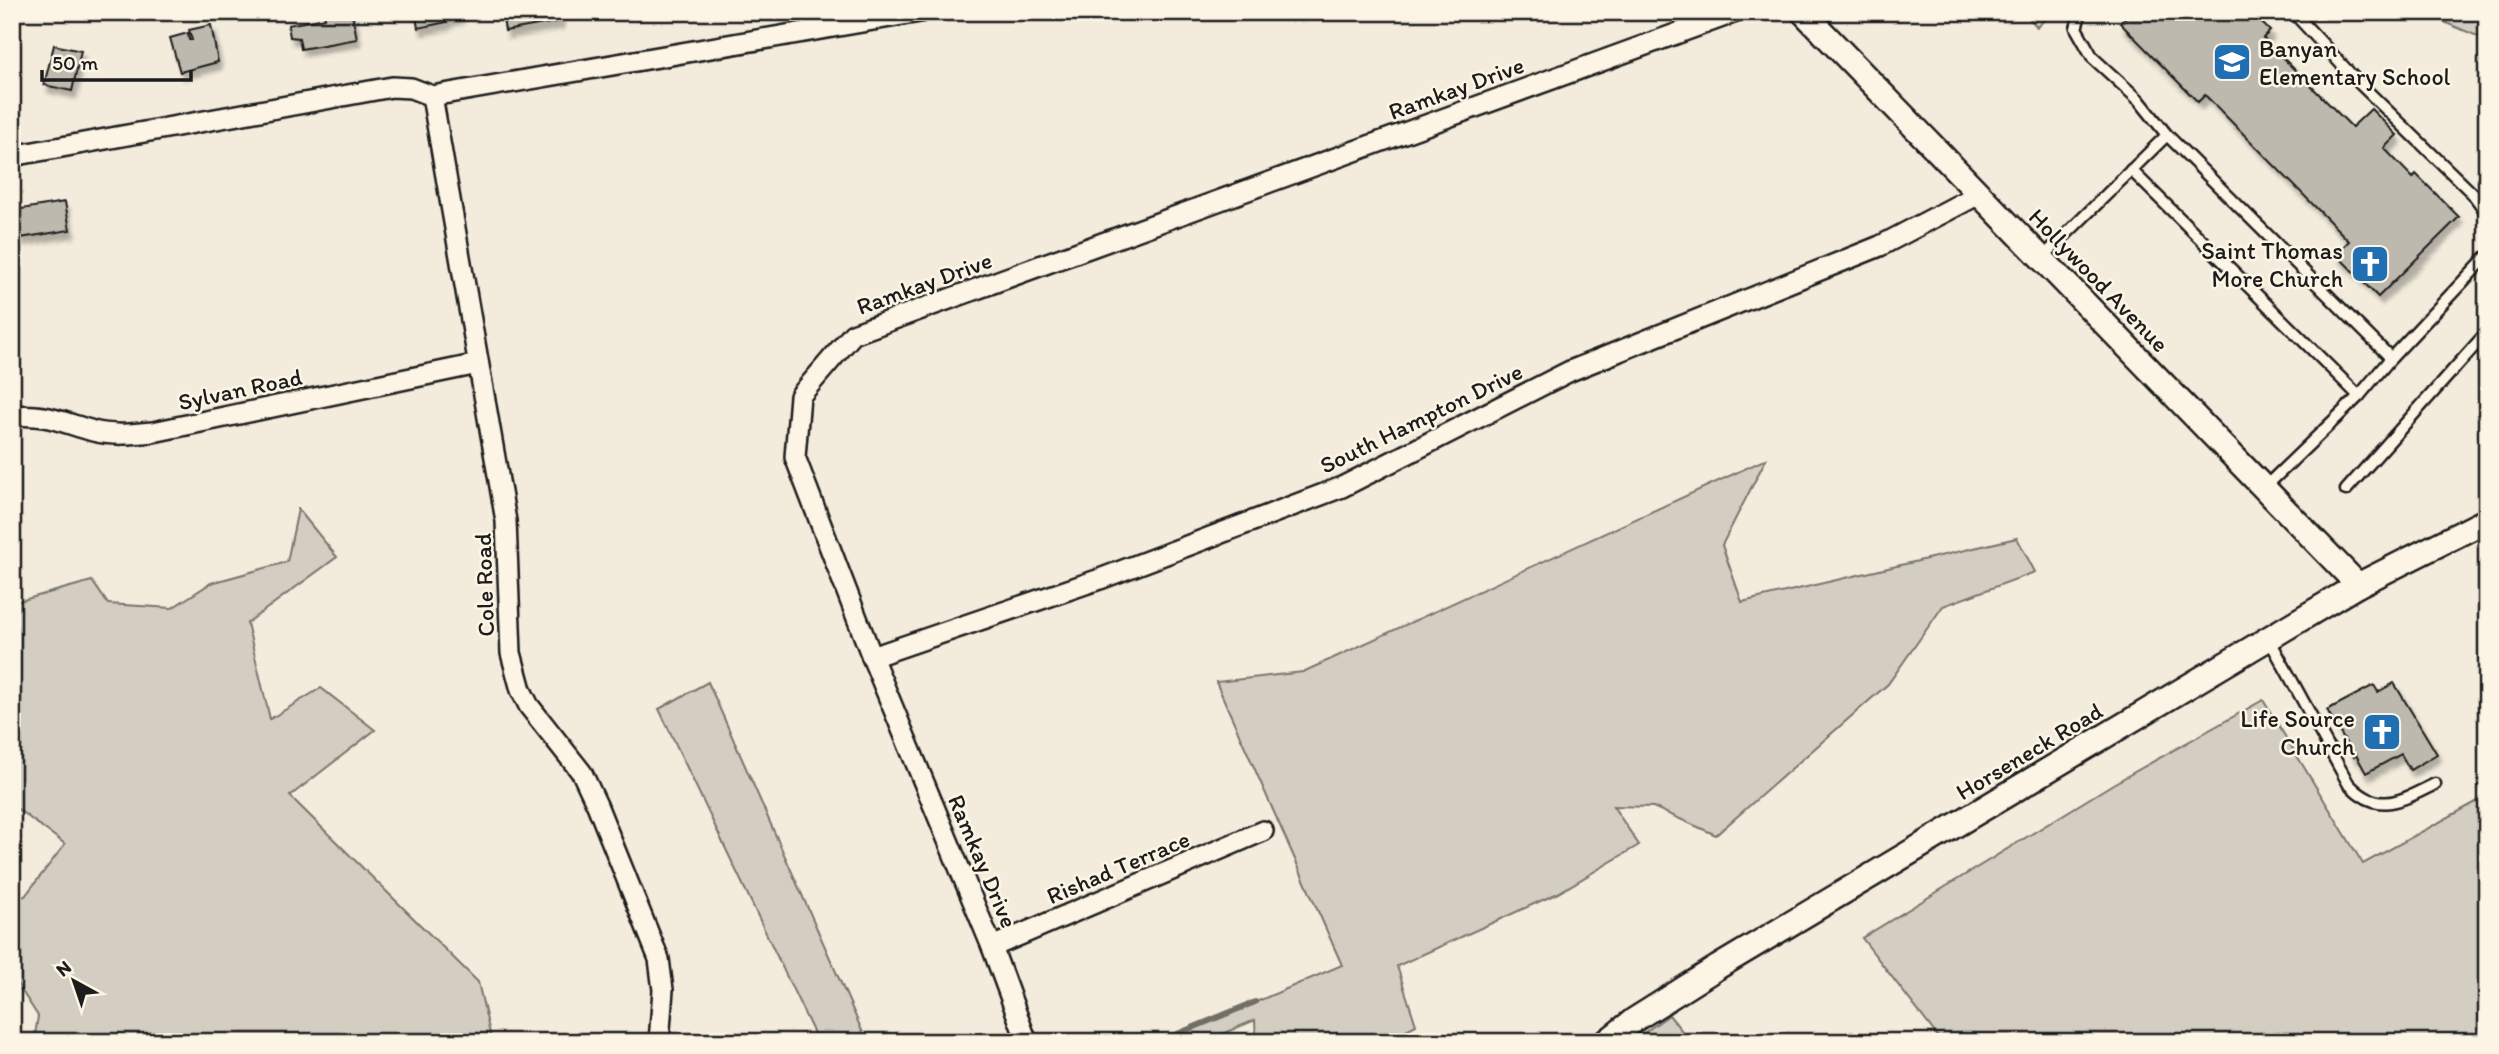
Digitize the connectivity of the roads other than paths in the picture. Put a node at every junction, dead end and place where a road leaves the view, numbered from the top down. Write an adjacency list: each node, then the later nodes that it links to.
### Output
1 (920, 12): 6 (street)
2 (1736, 12): 24 (street, Ramkay Drive)
3 (1802, 12): 10 (street, Hollywood Avenue)
4 (2081, 12): 7 (lane)
5 (2293, 12): 11 (lane)
6 (432, 96): 8 (street); 16 (street, Cole Road)
7 (2167, 135): 9 (lane); 15 (lane)
8 (12, 156)
9 (2131, 170): 13 (lane); 17 (lane)
10 (1979, 194): 13 (street, Hollywood Avenue); 24 (street, South Hampton Drive)
11 (2487, 213)
12 (2487, 256): 15 (lane)
13 (2042, 258): 19 (street, Hollywood Avenue)
14 (2487, 332): 20 (lane)
15 (2391, 358): 17 (lane)
16 (478, 363): 18 (street, Sylvan Road); 28 (street, Cole Road)
17 (2359, 396): 19 (lane)
18 (12, 416)
19 (2264, 488): 22 (street, Hollywood Avenue)
20 (2346, 489)
21 (2487, 520): 22 (street, Horseneck Road)
22 (2358, 585): 23 (street, Horseneck Road)
23 (2269, 638): 25 (lane); 30 (street, Horseneck Road)
24 (872, 657): 27 (street, Ramkay Drive)
25 (2435, 785)
26 (1263, 831): 27 (street, Rishad Terrace)
27 (992, 947): 29 (street, Ramkay Drive)
28 (659, 1042)
29 (1027, 1042)
30 (1606, 1042)

